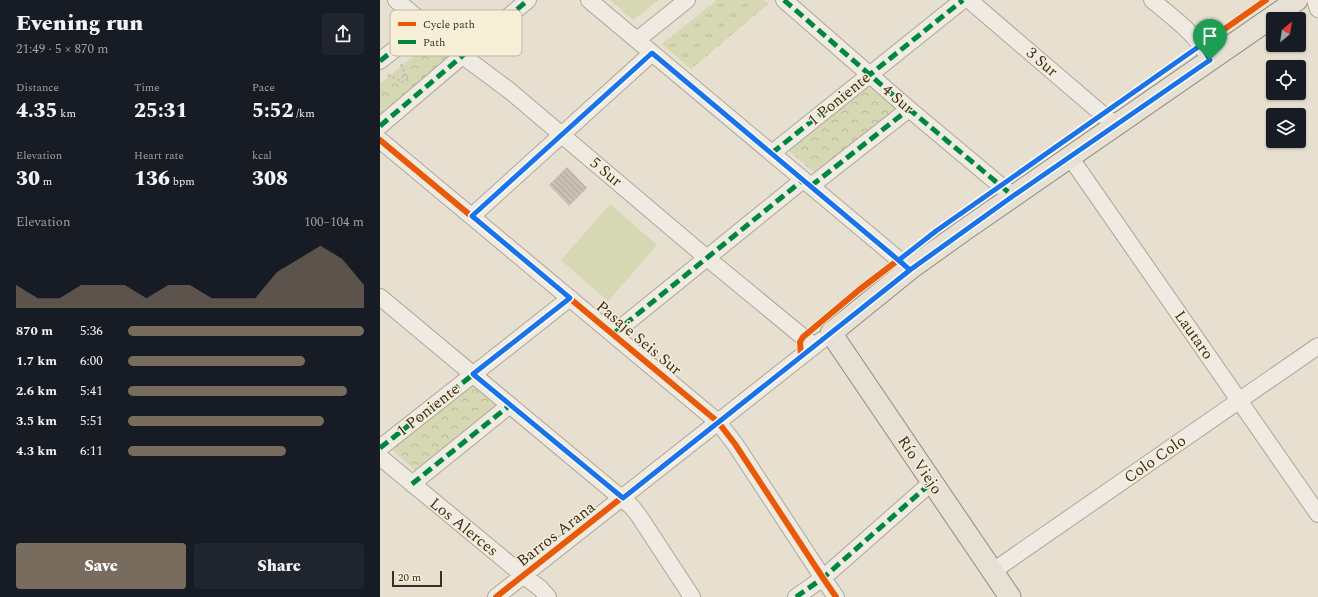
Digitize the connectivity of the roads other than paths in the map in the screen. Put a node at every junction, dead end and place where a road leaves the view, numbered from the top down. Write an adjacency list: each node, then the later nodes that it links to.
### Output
1 (396, 0): 12 (street, 5 Sur)
2 (528, 0): 13 (street)
3 (589, 0): 14 (street)
4 (687, 0): 14 (street)
5 (784, 0): 20 (street, 4 Sur)
6 (963, 0): 20 (street, 1 Poniente)
7 (969, 0): 22 (street, 3 Sur)
8 (1152, 0): 18 (street)
9 (1297, 0): 18 (main road, Barros Arana)
10 (1315, 0): 11 (street)
11 (1318, 9)
12 (408, 10)
13 (516, 10)
14 (637, 40): 15 (street)
15 (652, 53): 24 (street); 26 (street)
16 (391, 56): 19 (street)
17 (463, 56): 23 (street); 24 (street, 5 Sur)
18 (1210, 60): 22 (main road, Barros Arana)
19 (384, 68)
20 (870, 75): 21 (street, 4 Sur); 26 (street, 1 Poniente)
21 (909, 109): 28 (street); 29 (street, 4 Sur)
22 (1115, 125): 27 (main road, Barros Arana)
23 (380, 126)
24 (561, 135): 30 (street); 31 (street, 5 Sur)
25 (380, 140): 30 (street, Pasaje Seis Sur)
26 (772, 153): 28 (street)
27 (1070, 157): 29 (main road, Barros Arana); 40 (street, Lautaro)
28 (807, 183): 31 (street); 32 (street)
29 (1013, 196): 32 (main road, Barros Arana)
30 (472, 216): 34 (street, Pasaje Seis Sur)
31 (707, 258): 36 (street); 37 (street, 5 Sur)
32 (910, 270): 35 (main road, Barros Arana)
33 (380, 297): 39 (street)
34 (570, 298): 36 (street, Pasaje Seis Sur); 39 (street, 1 Poniente)
35 (830, 333): 37 (street, Barros Arana); 45 (main road, Río Viejo)
36 (613, 334): 42 (street, Pasaje Seis Sur)
37 (814, 346): 42 (street, Barros Arana)
38 (1318, 346): 40 (street, Colo Colo)
39 (473, 374): 41 (street); 43 (street, 1 Poniente)
40 (1239, 400): 48 (street, Lautaro); 49 (street, Colo Colo)
41 (510, 405): 46 (street); 47 (street)
42 (718, 422): 47 (street, Barros Arana); 51 (street, Pasaje Seis Sur)
43 (380, 448)
44 (380, 457): 46 (street, Los Alerces)
45 (932, 482): 49 (main road, Río Viejo); 51 (street)
46 (412, 484): 50 (street, Los Alerces)
47 (623, 498): 50 (street, Barros Arana); 54 (street)
48 (1318, 514)
49 (992, 571): 57 (main road, Río Viejo)
50 (524, 576): 52 (street, Barros Arana); 53 (street, Los Alerces)
51 (823, 578): 55 (street); 56 (street, Pasaje Seis Sur)
52 (496, 597)
53 (548, 597)
54 (692, 597)
55 (796, 597)
56 (836, 597)
57 (1010, 597)

